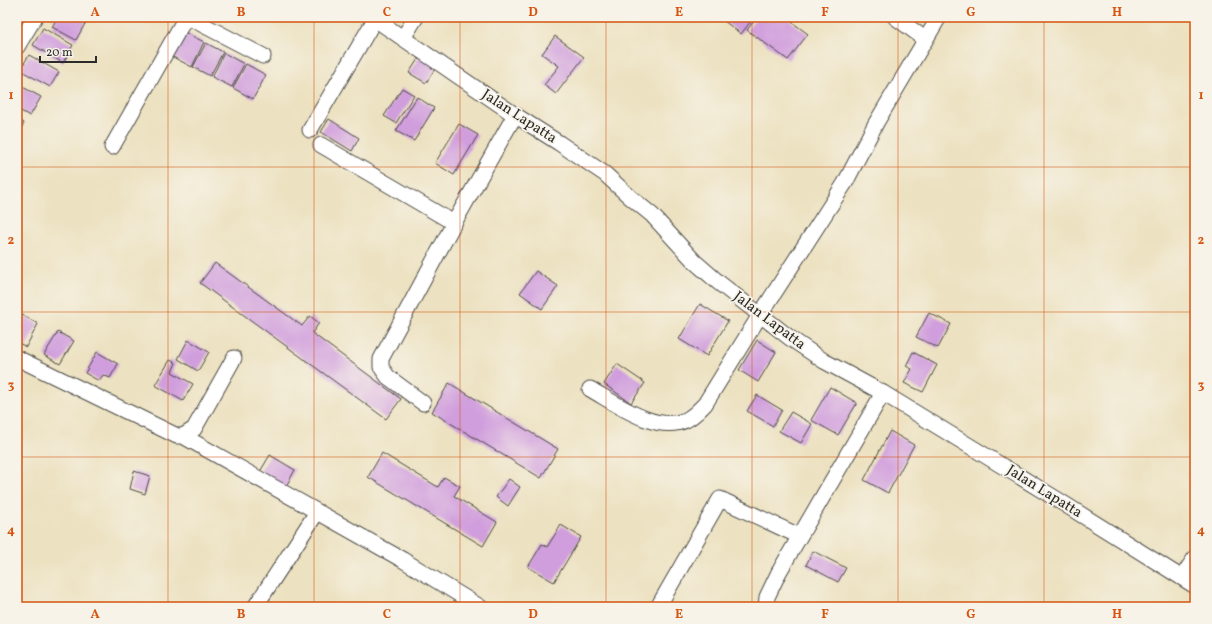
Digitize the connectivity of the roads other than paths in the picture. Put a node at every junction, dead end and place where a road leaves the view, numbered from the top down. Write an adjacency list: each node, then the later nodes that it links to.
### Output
1 (35, 17): 9 (street)
2 (187, 17): 10 (street); 14 (street)
3 (416, 17): 7 (street)
4 (895, 17): 8 (street)
5 (939, 17): 8 (street)
6 (374, 18): 7 (street, Jalan Lapatta); 12 (street)
7 (403, 38): 11 (street, Jalan Lapatta)
8 (925, 39): 16 (street)
9 (18, 42)
10 (263, 56)
11 (515, 115): 15 (street); 16 (street, Jalan Lapatta)
12 (310, 130)
13 (321, 144): 15 (street)
14 (112, 147)
15 (454, 223): 21 (street)
16 (760, 315): 19 (street); 20 (street, Jalan Lapatta)
17 (17, 358): 22 (street)
18 (234, 358): 22 (street)
19 (590, 389)
20 (883, 393): 24 (street); 26 (street, Jalan Lapatta)
21 (423, 403)
22 (183, 436): 23 (street)
23 (317, 512): 28 (street); 29 (street)
24 (799, 536): 30 (street); 31 (street)
25 (1195, 558): 26 (street)
26 (1182, 577): 27 (street, Jalan Lapatta)
27 (1195, 586)
28 (255, 607)
29 (480, 607)
30 (658, 607)
31 (766, 607)

